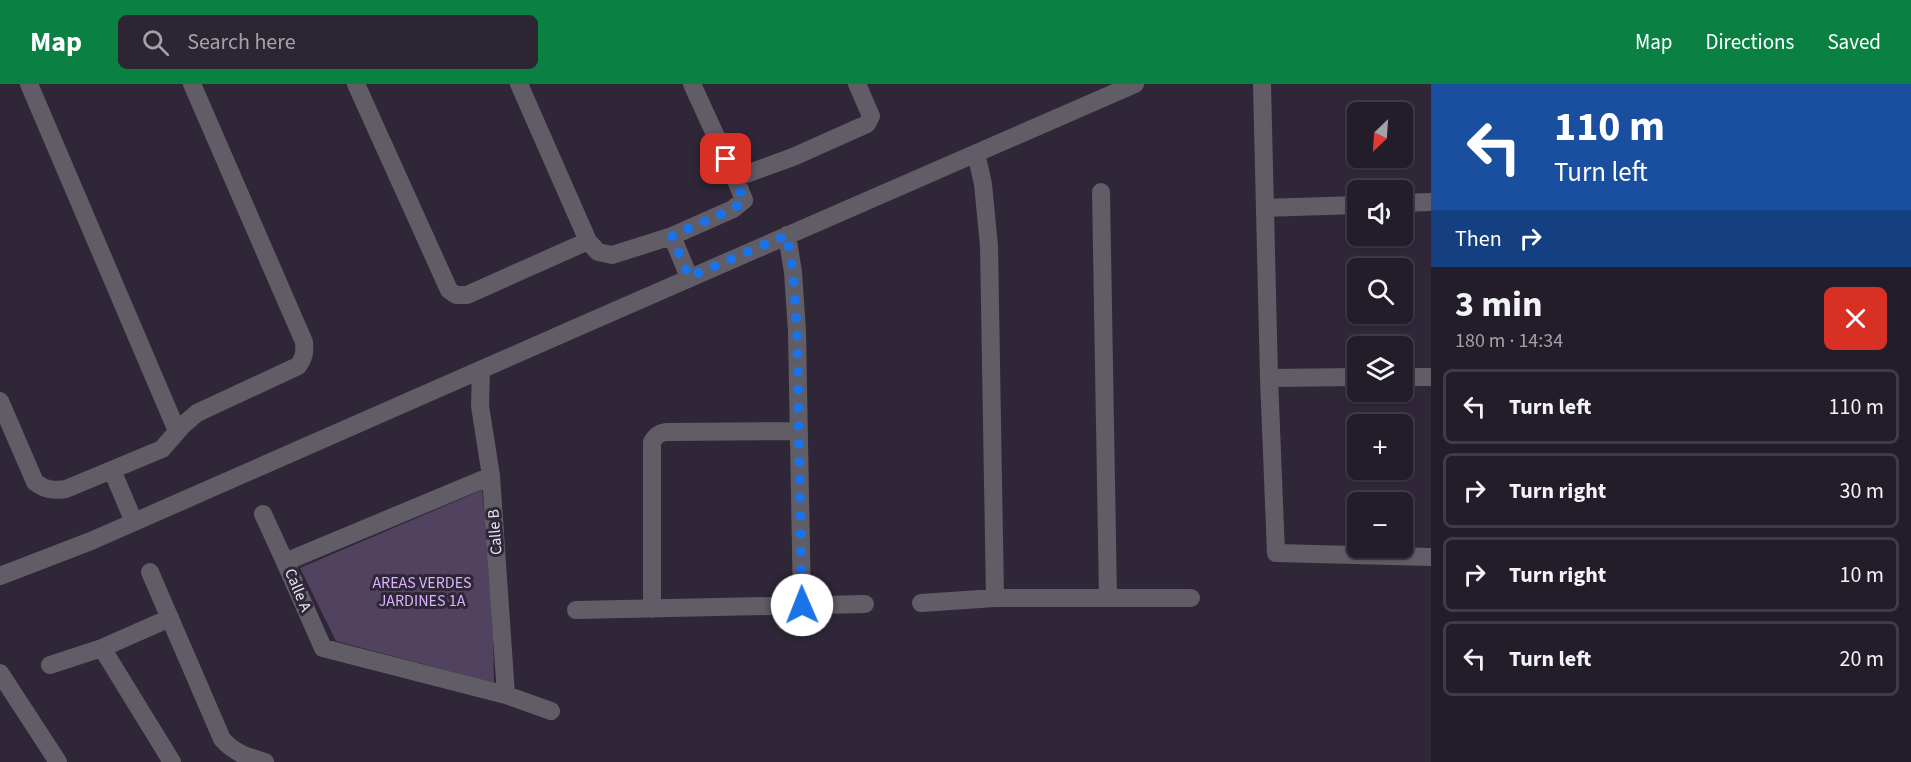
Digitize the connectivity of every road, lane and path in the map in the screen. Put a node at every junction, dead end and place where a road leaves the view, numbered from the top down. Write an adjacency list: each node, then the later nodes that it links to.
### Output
1 (29, 84): 26 (street)
2 (192, 84): 26 (street)
3 (356, 84): 18 (street)
4 (519, 84): 18 (street)
5 (692, 84): 10 (street)
6 (857, 84): 10 (street)
7 (1135, 84): 9 (street)
8 (1262, 84): 15 (street)
9 (976, 153): 16 (street); 36 (street)
10 (735, 178): 17 (street)
11 (1101, 192): 37 (street)
12 (1431, 202): 13 (street)
13 (1413, 203)
14 (1347, 205): 15 (street)
15 (1266, 207): 24 (street)
16 (787, 235): 19 (street); 27 (street)
17 (672, 236): 18 (street); 19 (street)
18 (588, 241)
19 (689, 277): 20 (street)
20 (481, 370): 29 (street, Calle B); 31 (street)
21 (1347, 377): 24 (street)
22 (1413, 377): 23 (street)
23 (1431, 377)
24 (1269, 378): 32 (street)
25 (0, 401): 28 (street)
26 (177, 431): 28 (street)
27 (799, 431): 41 (street); 42 (street)
28 (112, 470): 31 (street)
29 (491, 476): 33 (street, Calle A); 48 (street, Calle B)
30 (263, 514): 33 (street)
31 (134, 522): 35 (street)
32 (1431, 557)
33 (285, 562): 48 (street, Calle A)
34 (150, 572): 44 (street)
35 (0, 576)
36 (995, 598): 37 (street); 39 (street)
37 (1108, 598): 38 (street)
38 (1191, 598)
39 (921, 603)
40 (865, 604): 41 (street)
41 (802, 605): 42 (street)
42 (652, 609): 43 (street)
43 (576, 610)
44 (170, 618): 45 (street); 50 (street)
45 (102, 648): 46 (street); 52 (street)
46 (50, 665)
47 (0, 673): 51 (street)
48 (506, 695): 49 (street)
49 (551, 711)
50 (237, 758): 53 (street)
51 (58, 762)
52 (172, 762)
53 (265, 762)

